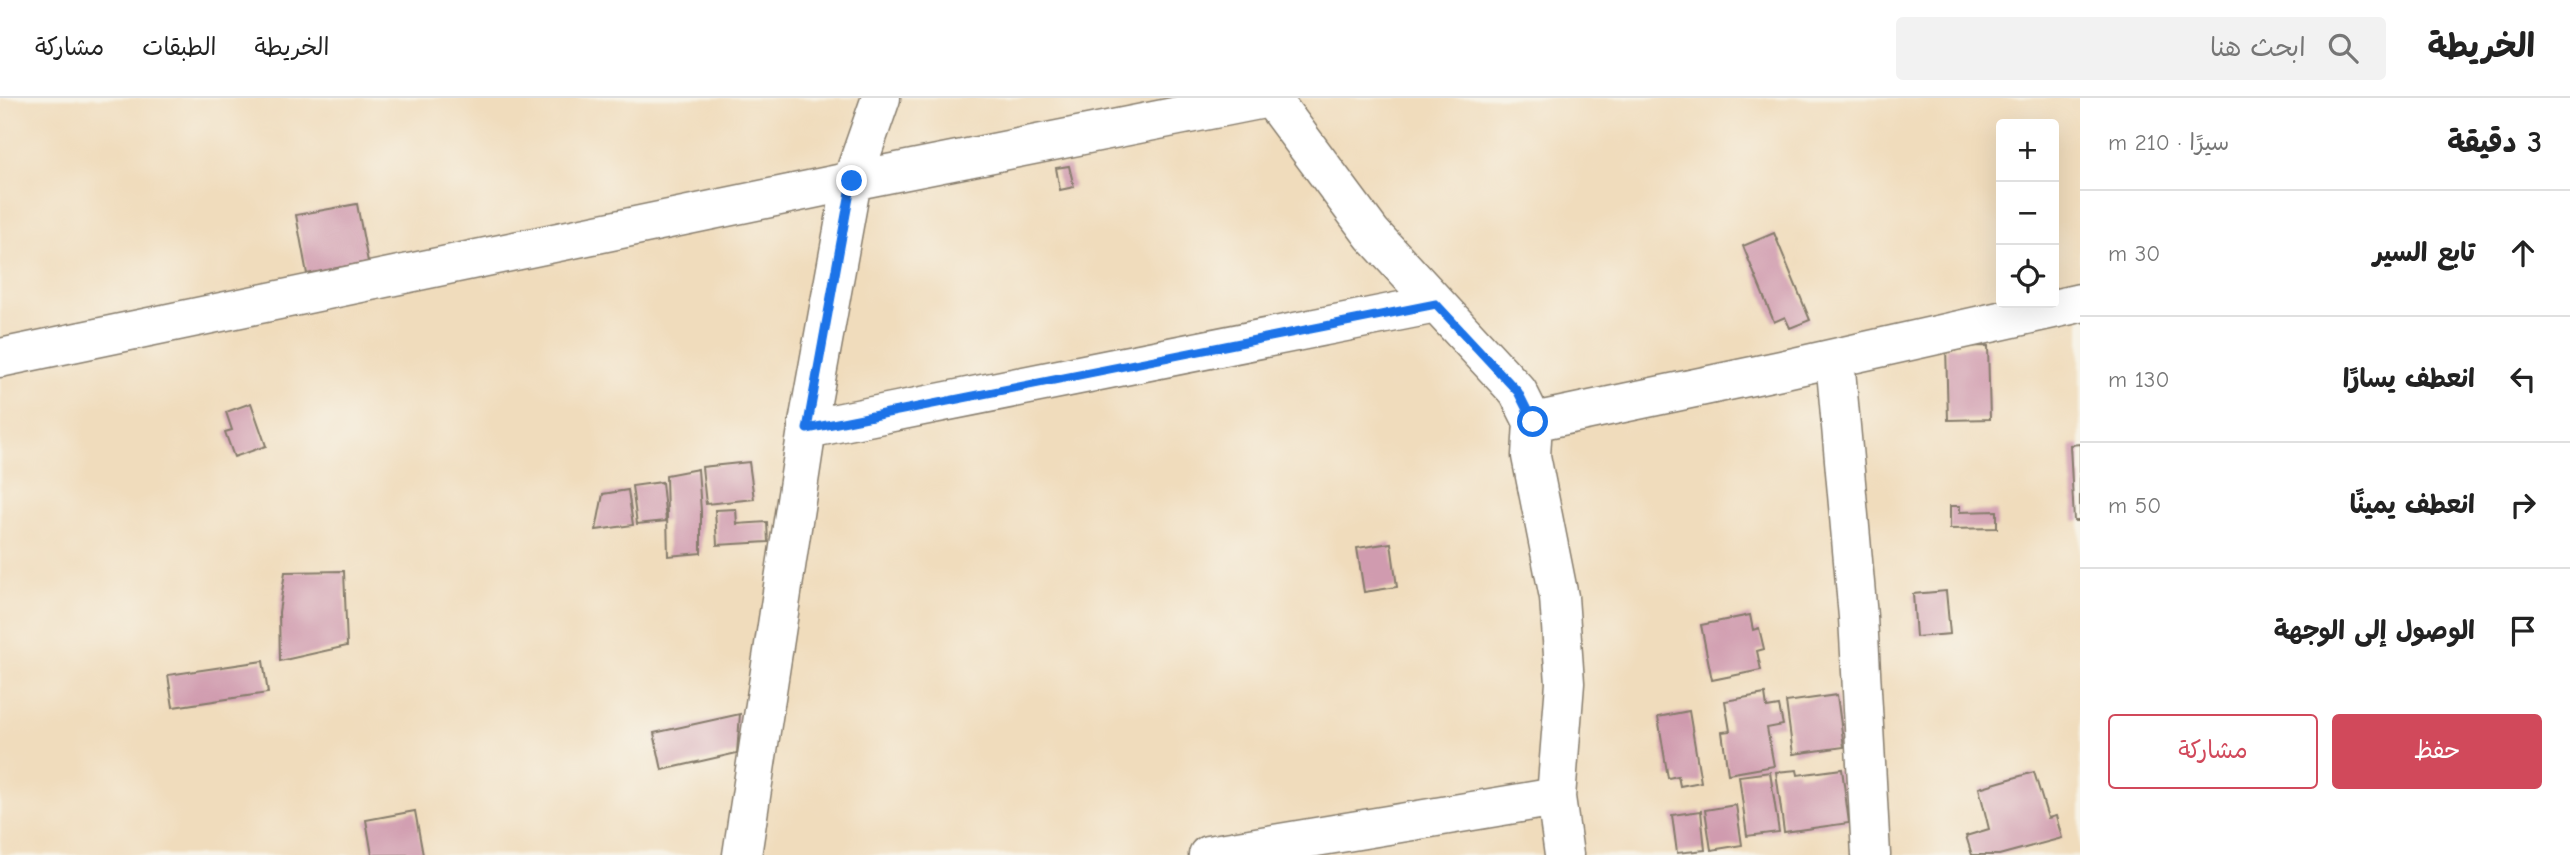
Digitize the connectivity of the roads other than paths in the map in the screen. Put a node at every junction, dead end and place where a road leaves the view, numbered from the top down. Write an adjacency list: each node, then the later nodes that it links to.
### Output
1 (881, 98): 3 (street)
2 (1270, 98): 3 (street); 5 (street)
3 (852, 181): 6 (street); 9 (street)
4 (2080, 303): 7 (street)
5 (1436, 304): 8 (street); 9 (street)
6 (0, 358)
7 (1835, 359): 8 (street); 14 (street)
8 (1533, 422): 10 (street)
9 (807, 429): 11 (street)
10 (1556, 797): 12 (street); 13 (street)
11 (742, 855)
12 (1208, 855)
13 (1564, 855)
14 (1871, 855)

